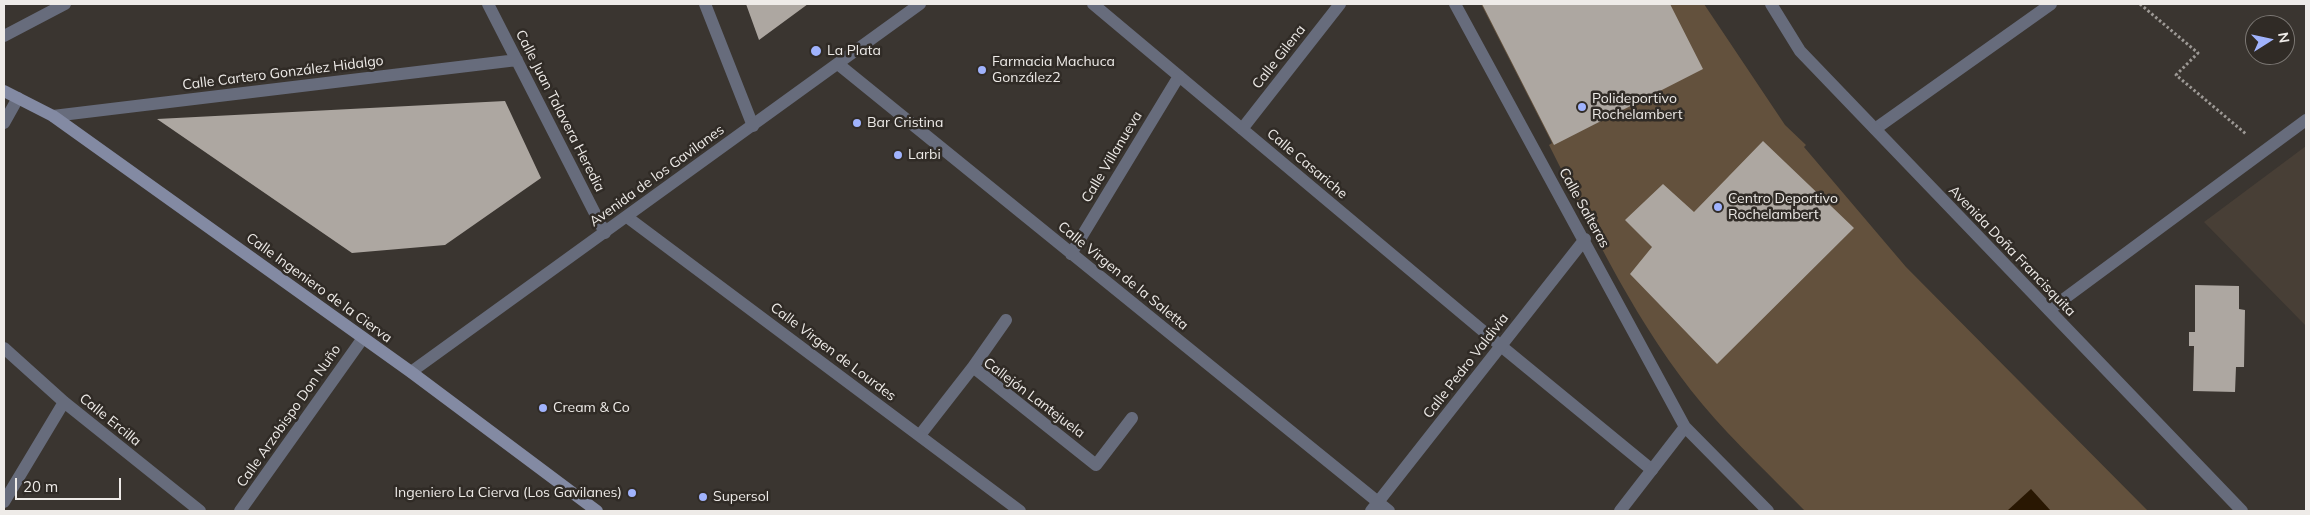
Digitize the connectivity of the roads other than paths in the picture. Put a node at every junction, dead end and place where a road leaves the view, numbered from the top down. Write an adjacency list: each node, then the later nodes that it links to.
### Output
1 (65, 4): 10 (street)
2 (488, 4): 11 (street, Calle Juan Talavera Heredia)
3 (705, 4): 19 (street)
4 (920, 4): 12 (street, Avenida de los Gavilanes)
5 (1093, 4): 13 (street, Calle Casariche)
6 (1340, 4): 20 (street, Calle Gilena)
7 (1455, 4): 24 (street, Calle Salteras)
8 (1771, 4): 21 (street, Avenida Doña Francisquita)
9 (2051, 4): 21 (street)
10 (4, 36)
11 (517, 60): 16 (street, Calle Cartero González Hidalgo); 23 (street, Calle Juan Talavera Heredia)
12 (838, 64): 19 (street, Avenida de los Gavilanes); 25 (street, Calle Virgen de la Saletta)
13 (1179, 76): 20 (street, Calle Casariche); 25 (street, Calle Villanueva)
14 (4, 91): 15 (main road, Calle Ingeniero de la Cierva)
15 (18, 98): 16 (main road, Calle Ingeniero de la Cierva); 18 (street)
16 (52, 116): 28 (main road, Calle Ingeniero de la Cierva)
17 (2306, 120): 26 (street)
18 (4, 123)
19 (753, 126): 22 (street, Avenida de los Gavilanes)
20 (1242, 129): 29 (street, Calle Casariche)
21 (1875, 129): 26 (street, Avenida Doña Francisquita)
22 (627, 217): 23 (street, Avenida de los Gavilanes); 36 (street, Calle Virgen de Lourdes)
23 (605, 233): 32 (street, Avenida de los Gavilanes)
24 (1585, 240): 29 (street, Calle Pedro Valdivia); 35 (street, Calle Salteras)
25 (1071, 254): 39 (street, Calle Virgen de la Saletta)
26 (2049, 310): 47 (street, Avenida Doña Francisquita)
27 (1006, 320): 31 (street)
28 (363, 338): 32 (main road, Calle Ingeniero de la Cierva); 41 (street, Calle Arzobispo Don Nuño)
29 (1501, 346): 37 (street, Calle Casariche); 39 (street, Calle Pedro Valdivia)
30 (4, 348): 33 (street, Calle Ercilla)
31 (973, 367): 34 (street, Callejón Lantejuela); 36 (street, Callejón Lantejuela)
32 (411, 372): 42 (main road, Calle Ingeniero de la Cierva)
33 (64, 402): 38 (street); 40 (street, Calle Ercilla)
34 (1132, 418)
35 (1685, 427): 37 (street); 46 (street, Calle Salteras)
36 (920, 435): 43 (street, Calle Virgen de Lourdes)
37 (1652, 470): 45 (street)
38 (4, 502)
39 (1374, 507): 44 (street, Calle Virgen de la Saletta)
40 (193, 509)
41 (240, 511)
42 (597, 511)
43 (1020, 511)
44 (1389, 511)
45 (1620, 511)
46 (1768, 511)
47 (2242, 511)

